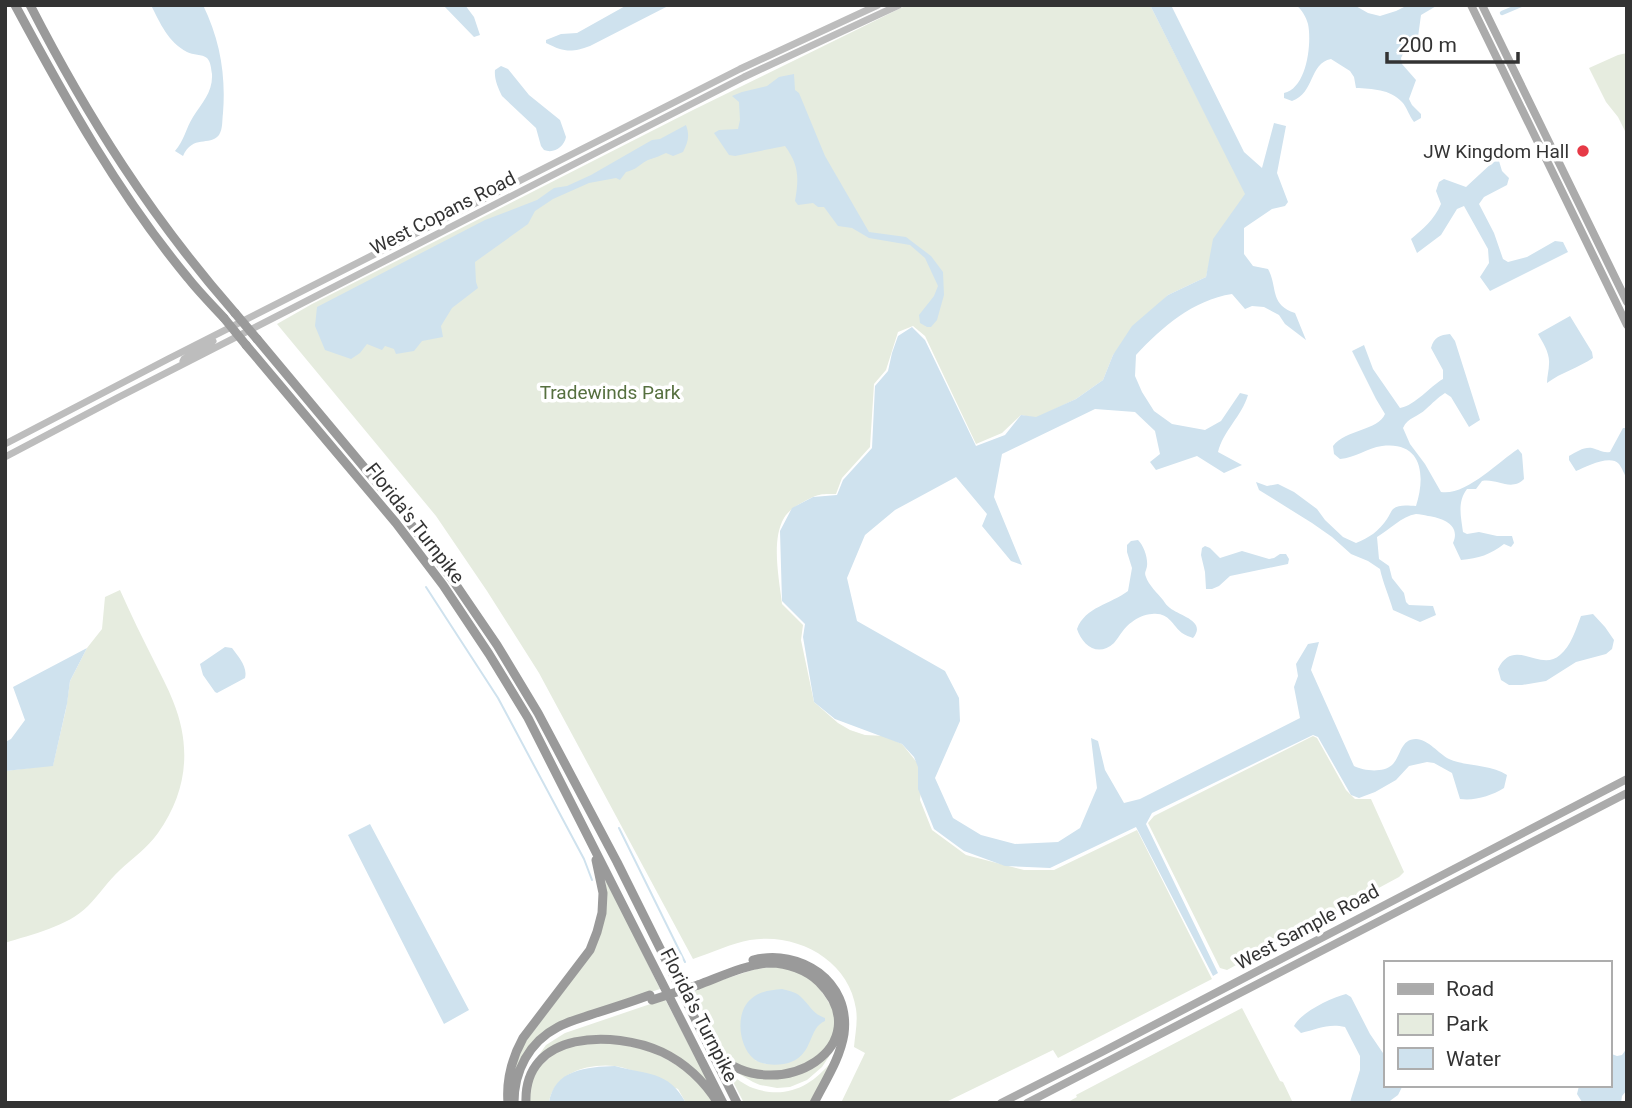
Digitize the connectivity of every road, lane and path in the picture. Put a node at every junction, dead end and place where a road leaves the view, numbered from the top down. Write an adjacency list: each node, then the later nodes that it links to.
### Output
1 (15, 5): 21 (highway, Florida's Turnpike, bridge)
2 (30, 5): 24 (highway, Florida's Turnpike, bridge)
3 (878, 5): 7 (main road, West Copans Road)
4 (899, 5): 8 (main road, West Copans Road)
5 (1471, 5): 13 (main road)
6 (1482, 5): 11 (main road)
7 (705, 86): 8 (main road); 9 (main road, West Copans Road)
8 (710, 95): 10 (main road, West Copans Road)
9 (370, 257): 10 (main road); 12 (main road, West Copans Road)
10 (374, 266): 15 (main road, West Copans Road)
11 (1627, 302)
12 (268, 309): 14 (main road, West Copans Road); 15 (main road)
13 (1627, 325)
14 (168, 359): 16 (main road); 17 (main road, West Copans Road)
15 (181, 365): 16 (main road, West Copans Road)
16 (137, 388): 18 (main road, West Copans Road)
17 (5, 444)
18 (5, 457)
19 (1627, 779): 35 (main road, West Sample Road)
20 (1627, 793): 36 (main road, West Sample Road)
21 (593, 844): 27 (highway); 32 (highway, Florida's Turnpike)
22 (697, 982): 23 (highway, bridge); 25 (highway); 34 (highway)
23 (651, 998): 28 (highway); 29 (highway)
24 (706, 1040): 26 (highway); 33 (highway, Florida's Turnpike)
25 (822, 1069)
26 (738, 1078)
27 (508, 1103)
28 (514, 1103)
29 (520, 1103)
30 (526, 1103): 31 (highway)
31 (718, 1103)
32 (723, 1103)
33 (737, 1103)
34 (814, 1103)
35 (1001, 1103)
36 (1027, 1103)

